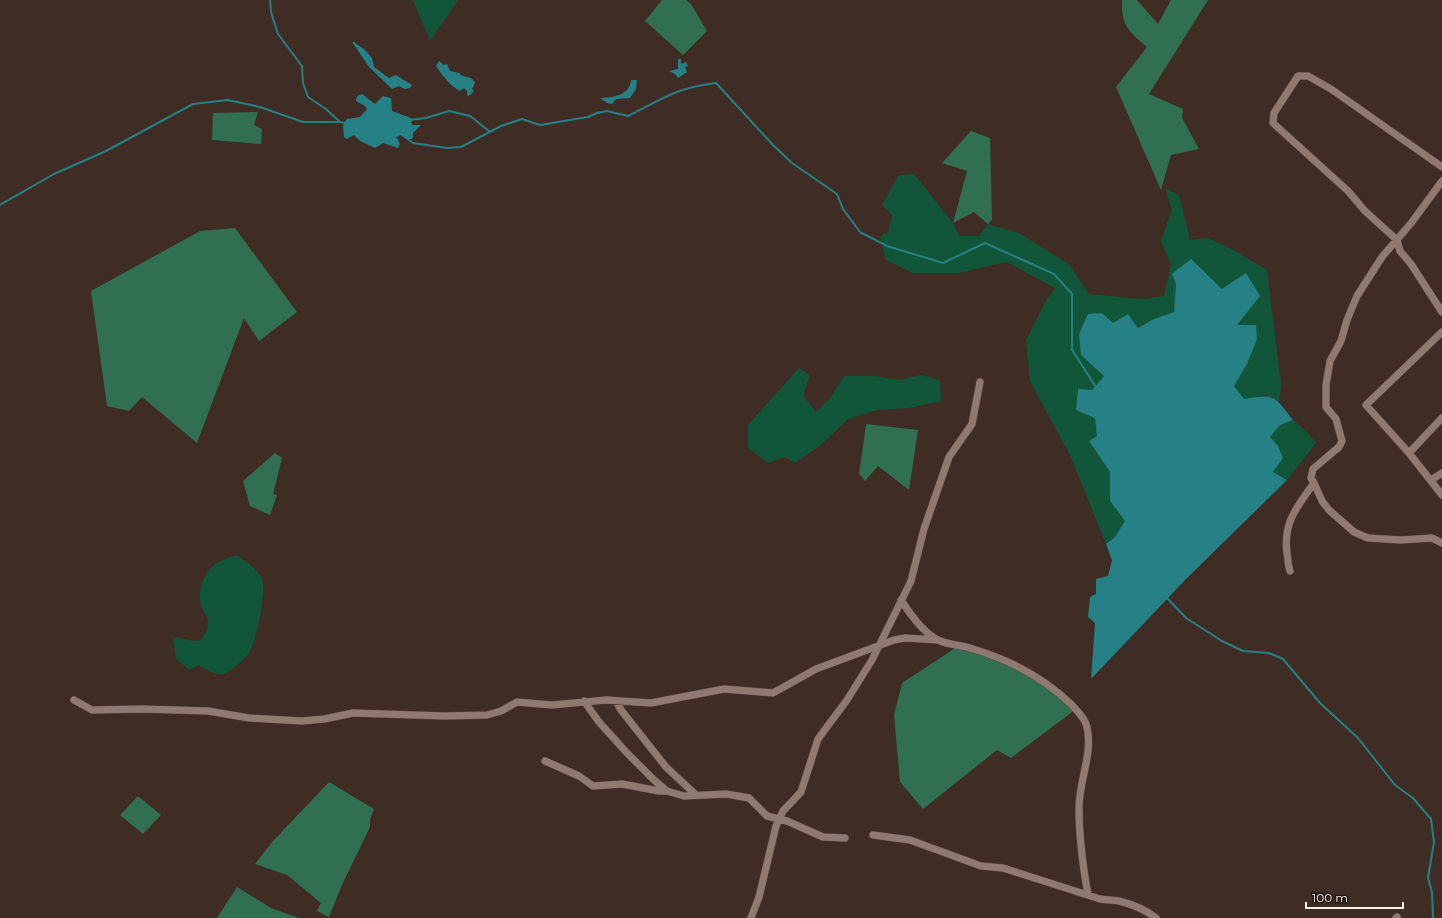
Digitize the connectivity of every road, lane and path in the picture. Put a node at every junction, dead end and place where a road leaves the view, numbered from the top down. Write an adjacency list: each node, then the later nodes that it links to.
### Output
1 (1442, 167): 3 (street)
2 (1442, 181): 3 (street)
3 (1397, 240): 4 (street); 11 (street)
4 (1442, 312)
5 (1442, 332): 8 (street)
6 (980, 382): 15 (street)
7 (1442, 418): 8 (street)
8 (1409, 453): 10 (street)
9 (1442, 473): 10 (street)
10 (1431, 480): 12 (street)
11 (1314, 483): 13 (street); 14 (street)
12 (1442, 495)
13 (1442, 543)
14 (1290, 571)
15 (901, 600): 16 (street); 17 (street)
16 (938, 640): 17 (street); 27 (street)
17 (880, 645): 19 (street); 24 (street)
18 (74, 700): 20 (street)
19 (616, 700): 20 (street); 23 (street)
20 (584, 701): 22 (street)
21 (545, 761): 22 (street)
22 (667, 791): 23 (street)
23 (695, 794): 24 (street)
24 (779, 819): 26 (street); 28 (street)
25 (873, 835): 27 (street)
26 (845, 838)
27 (1088, 895): 29 (street)
28 (751, 918)
29 (1156, 918)

